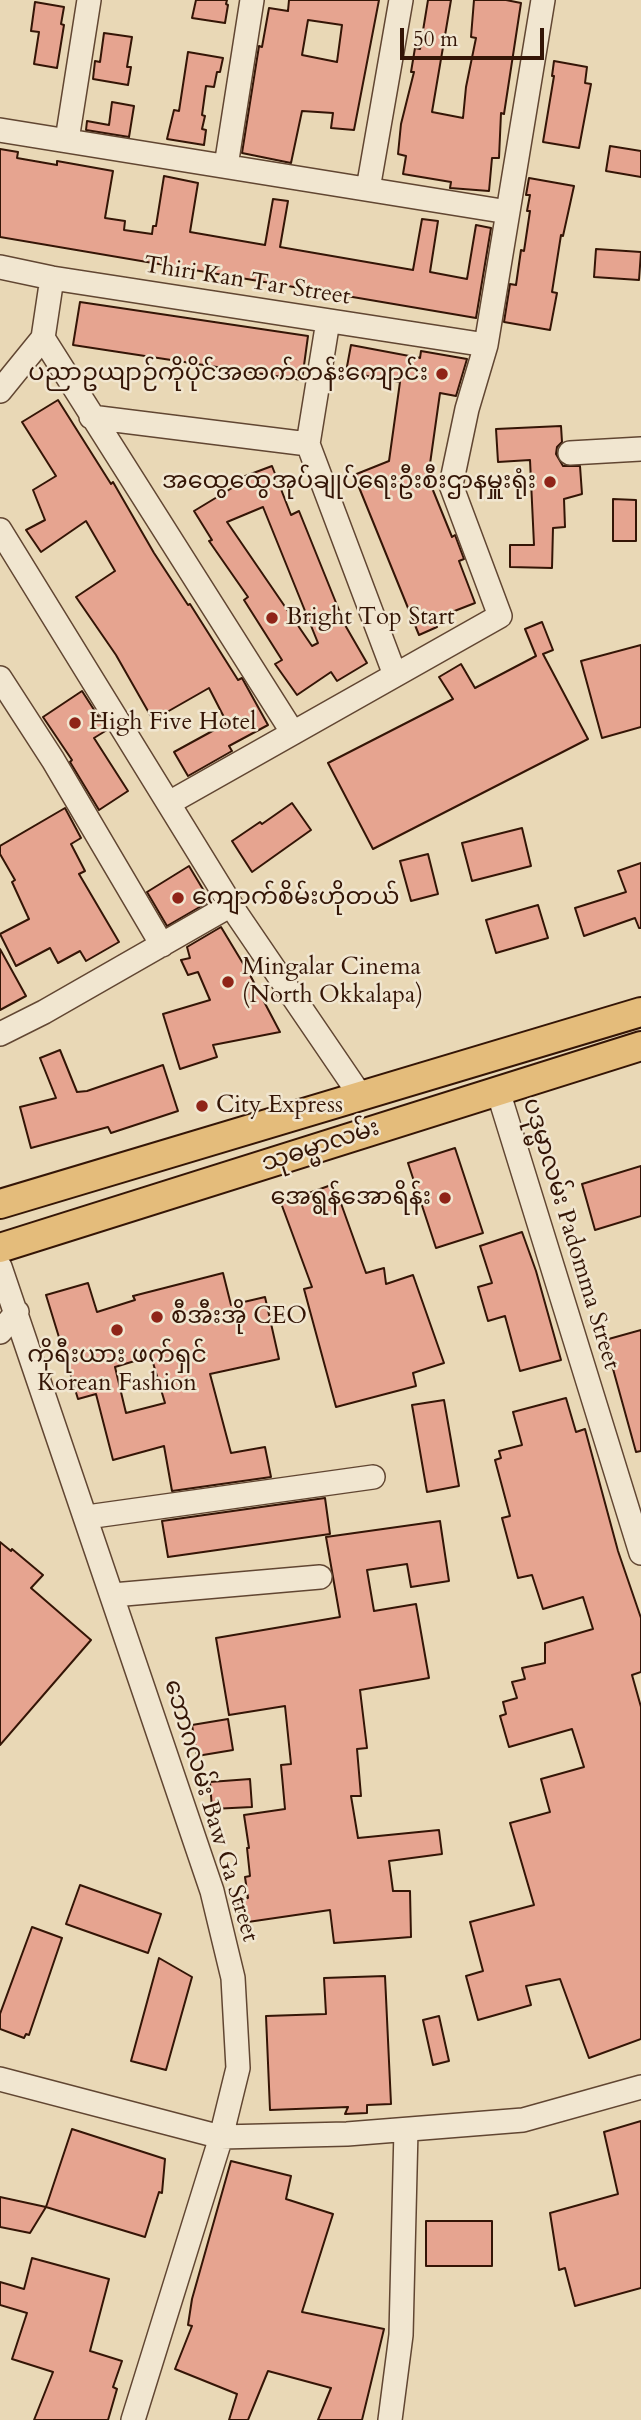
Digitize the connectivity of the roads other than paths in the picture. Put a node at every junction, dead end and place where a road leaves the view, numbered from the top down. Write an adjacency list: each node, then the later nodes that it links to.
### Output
1 (89, 0): 6 (street)
2 (252, 0): 7 (street)
3 (401, 0): 8 (street)
4 (543, 0): 9 (street)
5 (0, 130): 6 (street)
6 (67, 140): 7 (street)
7 (226, 166): 8 (street)
8 (368, 189): 9 (street)
9 (508, 212): 14 (street)
10 (0, 267): 11 (street, Thiri Kan Tar Street)
11 (52, 278): 12 (street, Thiri Kan Tar Street); 13 (street)
12 (328, 321): 14 (street, Thiri Kan Tar Street); 17 (street)
13 (43, 338): 15 (street); 16 (street)
14 (486, 345): 21 (street)
15 (0, 391)
16 (91, 416): 17 (street); 23 (street)
17 (308, 444): 21 (street)
18 (641, 449): 19 (street)
19 (570, 453)
20 (0, 530): 24 (street)
21 (395, 675): 23 (street)
22 (0, 678): 26 (street)
23 (293, 733): 24 (street)
24 (169, 803): 25 (street)
25 (231, 905): 26 (street); 31 (street)
26 (162, 946): 28 (street)
27 (641, 1012): 31 (main road, သုဓမ္မာလမ်း)
28 (0, 1034)
29 (641, 1046): 30 (main road, သုဓမ္မာလမ်း)
30 (498, 1091): 33 (main road, သုဓမ္မာလမ်း); 39 (street, ပဒုမ္မာလမ်း Padomma Street)
31 (355, 1097): 32 (main road, သုဓမ္မာလမ်း)
32 (0, 1204)
33 (0, 1248)
34 (0, 1268): 35 (street, ဘောဂလမ်း Baw Ga Street)
35 (17, 1312): 36 (street); 38 (street, ဘောဂလမ်း Baw Ga Street)
36 (0, 1332)
37 (373, 1477): 38 (street)
38 (87, 1517): 41 (street, ဘောဂလမ်း Baw Ga Street)
39 (641, 1553)
40 (320, 1577): 41 (street)
41 (113, 1595): 45 (street, ဘောဂလမ်း Baw Ga Street)
42 (0, 2078): 45 (street)
43 (641, 2087): 44 (street)
44 (406, 2130): 45 (street); 47 (street)
45 (221, 2137): 46 (street, ဘောဂလမ်း Baw Ga Street)
46 (133, 2420)
47 (390, 2420)

